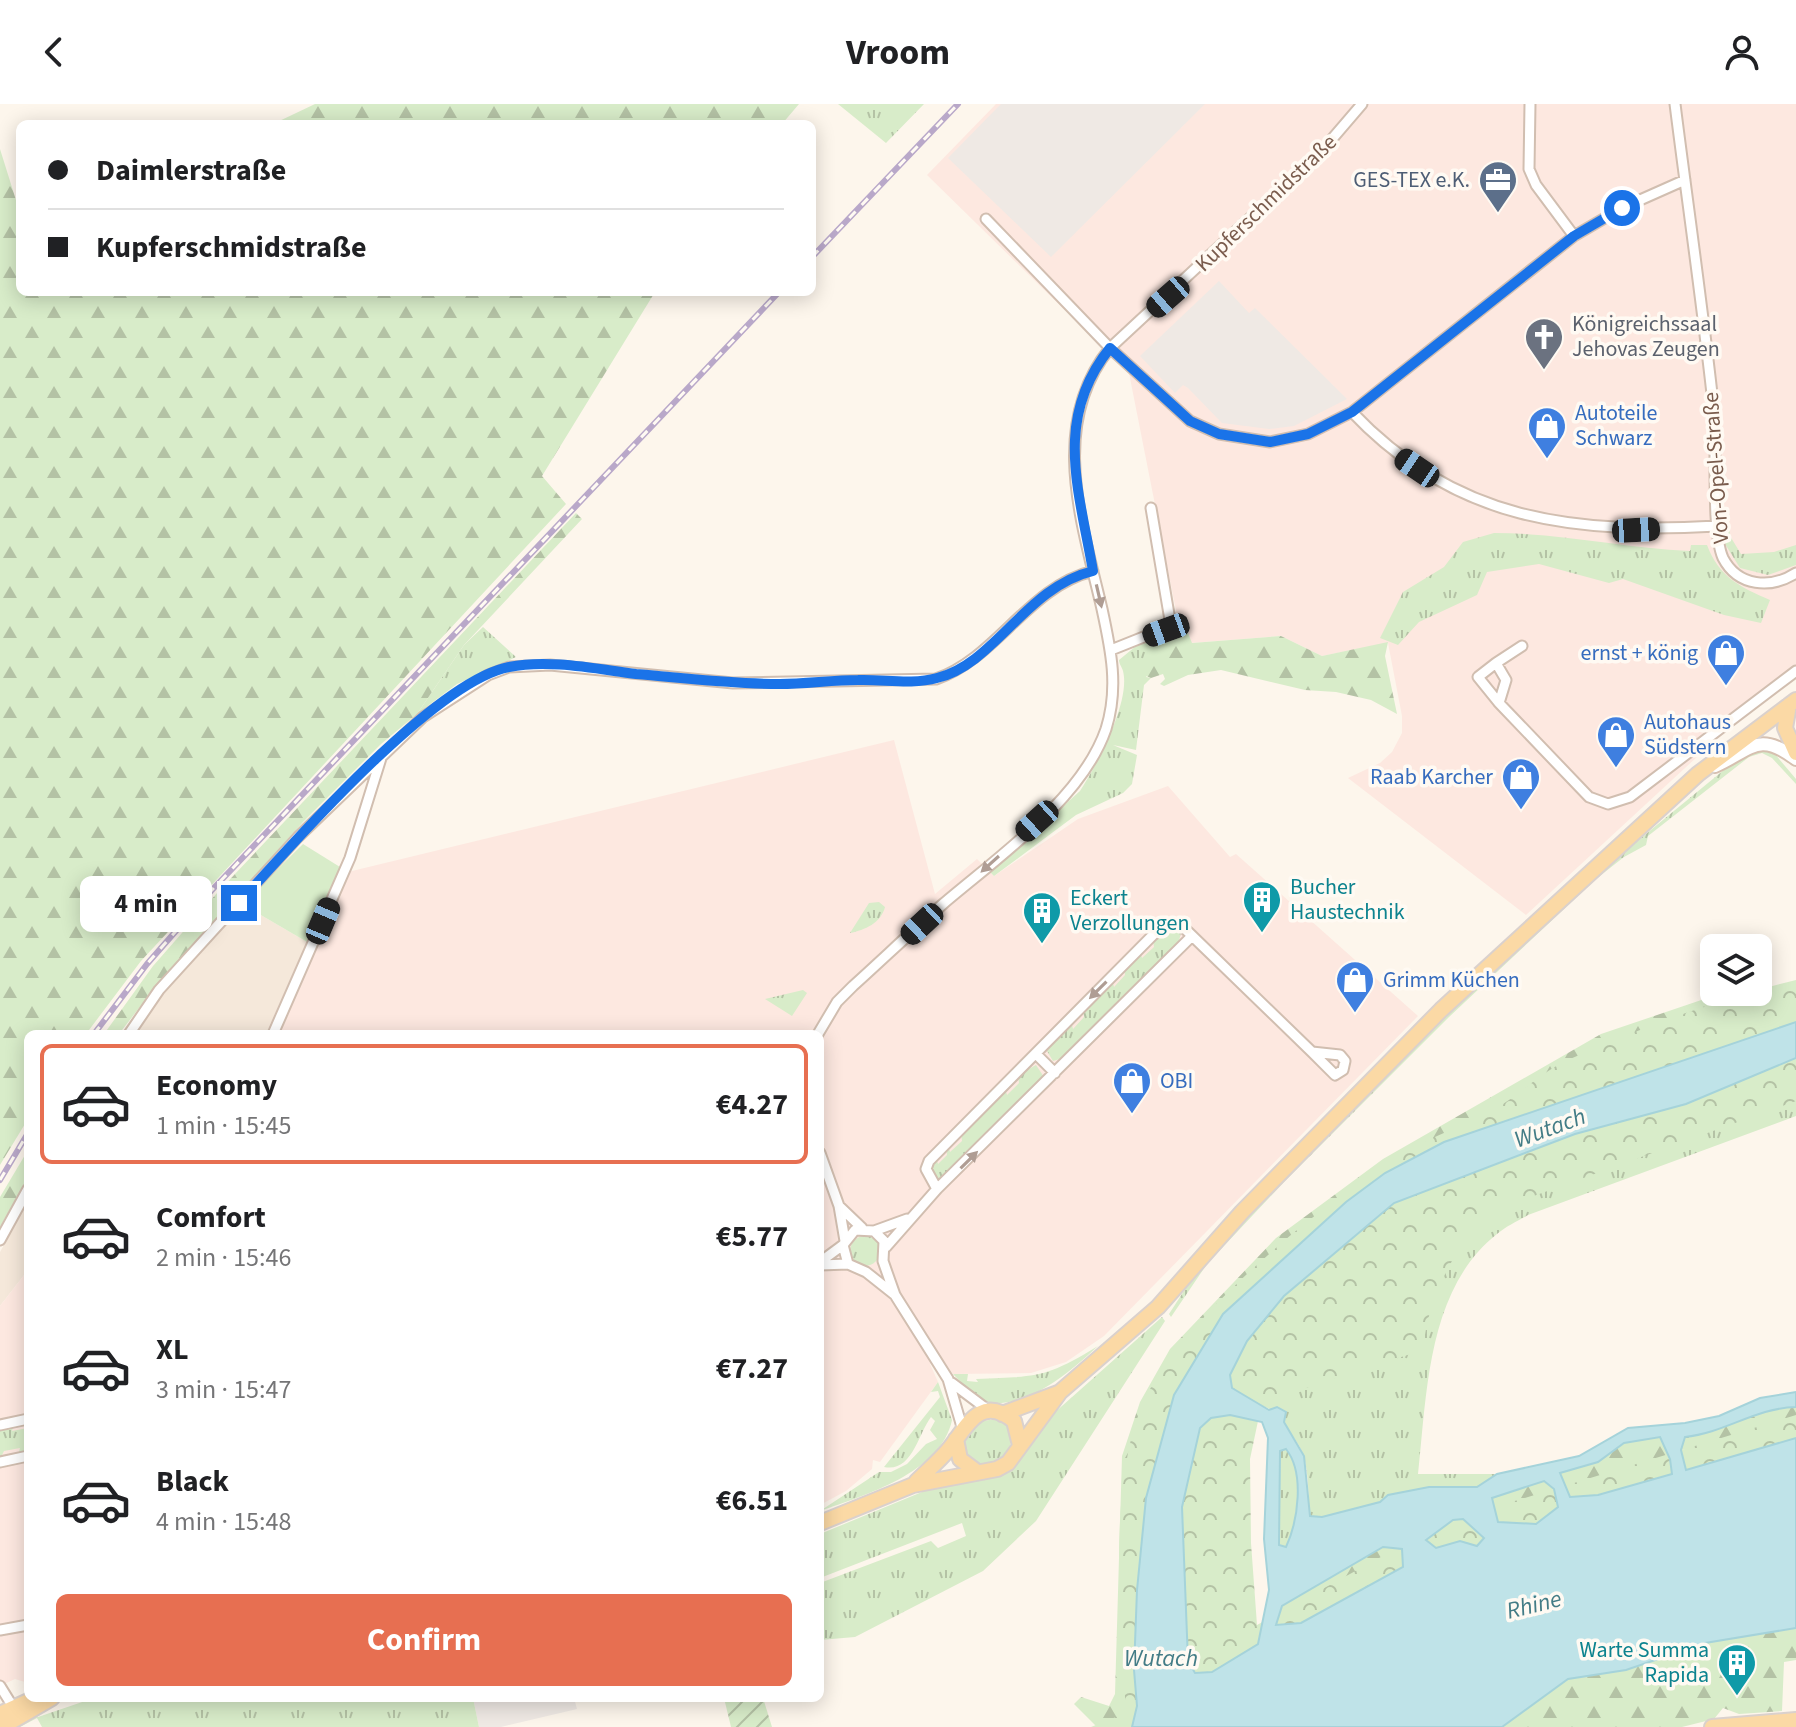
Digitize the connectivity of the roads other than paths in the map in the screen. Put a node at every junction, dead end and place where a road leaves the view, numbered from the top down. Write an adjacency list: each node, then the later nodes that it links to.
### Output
1 (1362, 104): 7 (street, Kupferschmidstraße)
2 (1530, 104): 6 (street)
3 (1675, 104): 4 (street, Von-Opel-Straße)
4 (1685, 180): 6 (street); 10 (street, Von-Opel-Straße)
5 (986, 219): 7 (street)
6 (1574, 236): 8 (street)
7 (1110, 348): 8 (street); 11 (street, Kupferschmidstraße)
8 (1352, 412): 10 (street)
9 (1151, 508): 14 (street)
10 (1718, 526): 12 (street, Von-Opel-Straße)
11 (1093, 571): 14 (street, Kupferschmidstraße, one-way to 14); 20 (street)
12 (1796, 573)
13 (1522, 646): 15 (street)
14 (1111, 650): 26 (street, Kupferschmidstraße, one-way to 26)
15 (1496, 663): 18 (street); 18 (street)
16 (1796, 671): 18 (street)
17 (1792, 702): 19 (main road); 22 (main road)
18 (1499, 703)
19 (1796, 753)
20 (382, 755): 24 (street); 25 (street)
21 (1796, 759): 22 (main road)
22 (1698, 774): 47 (main road)
23 (1192, 936): 27 (street); 28 (street, one-way to 28); 29 (street)
24 (132, 1030)
25 (275, 1030)
26 (820, 1030)
27 (1312, 1052)
28 (1036, 1054): 29 (street); 31 (street)
29 (1055, 1073): 31 (street, one-way to 29)
30 (824, 1164): 33 (street)
31 (937, 1189): 34 (street)
32 (24, 1196): 37 (street)
33 (839, 1206): 35 (street); 38 (street)
34 (907, 1219): 36 (street); 39 (street)
35 (862, 1228): 36 (street); 38 (street)
36 (874, 1231): 39 (street)
37 (0, 1240)
38 (844, 1243): 40 (street); 43 (street)
39 (886, 1247): 41 (street)
40 (824, 1260)
41 (883, 1261): 44 (street); 45 (street)
42 (824, 1263): 43 (street)
43 (848, 1264): 44 (street)
44 (866, 1272): 45 (street)
45 (895, 1295): 46 (street)
46 (948, 1379): 48 (street); 51 (street)
47 (1060, 1392): 48 (main road); 52 (main road)
48 (997, 1412): 51 (main road); 52 (main road)
49 (24, 1420): 50 (street)
50 (0, 1425)
51 (959, 1433): 55 (main road); 56 (main road)
52 (1020, 1445): 55 (main road)
53 (24, 1457): 54 (street)
54 (0, 1462)
55 (976, 1471): 56 (main road)
56 (913, 1485): 57 (main road)
57 (824, 1521)
58 (24, 1626): 59 (street)
59 (0, 1630)
60 (0, 1686): 63 (street)
61 (29, 1702): 63 (main road)
62 (43, 1702): 63 (main road)
63 (5, 1718)
64 (1796, 1720): 65 (main road)
65 (1712, 1727)

